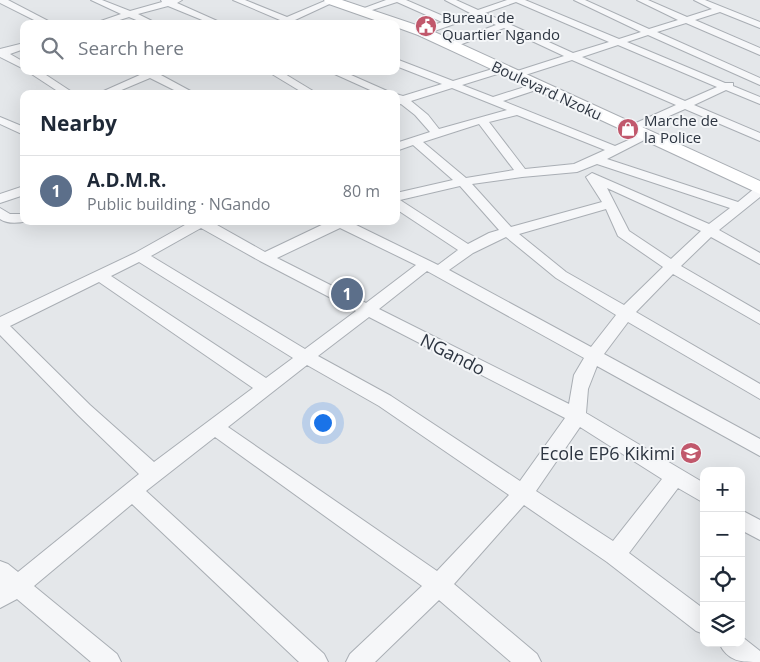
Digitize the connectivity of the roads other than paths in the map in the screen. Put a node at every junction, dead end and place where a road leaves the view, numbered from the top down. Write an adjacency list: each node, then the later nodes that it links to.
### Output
1 (1, 0): 19 (street)
2 (95, 0): 16 (street)
3 (237, 0): 23 (street)
4 (331, 0): 15 (street, Boulevard Nzoku); 23 (street)
5 (394, 0): 15 (street)
6 (399, 0): 25 (street)
7 (449, 0): 17 (street)
8 (516, 0): 17 (street); 31 (street)
9 (596, 0): 13 (street)
10 (641, 0): 18 (street)
11 (698, 0): 14 (street)
12 (170, 1): 16 (street); 22 (street)
13 (581, 2): 29 (street)
14 (720, 9): 18 (street); 28 (street)
15 (363, 10): 24 (street, Boulevard Nzoku)
16 (128, 14): 20 (street); 21 (street)
17 (480, 14): 25 (street); 27 (street)
18 (686, 19): 29 (street); 34 (street)
19 (42, 20)
20 (109, 20)
21 (144, 20)
22 (211, 20)
23 (287, 20)
24 (390, 20)
25 (451, 23): 30 (street)
26 (400, 24): 30 (street, Boulevard Nzoku)
27 (504, 25): 32 (street); 36 (street)
28 (760, 25)
29 (648, 31): 31 (street); 46 (street)
30 (423, 32): 32 (street, Boulevard Nzoku)
31 (617, 42): 36 (street); 50 (street)
32 (451, 45): 40 (street, Boulevard Nzoku)
33 (20, 47): 35 (street)
34 (760, 52)
35 (1, 53): 37 (street)
36 (572, 56): 40 (street); 60 (street)
37 (20, 64)
38 (400, 64): 48 (street)
39 (760, 71): 46 (street)
40 (509, 72): 48 (street); 49 (street, Boulevard Nzoku)
41 (39, 75): 51 (street)
42 (144, 75): 52 (street)
43 (156, 75): 53 (street)
44 (279, 75): 54 (street)
45 (343, 75): 55 (street)
46 (748, 76): 47 (street); 50 (street)
47 (760, 82)
48 (453, 85): 56 (street); 58 (street)
49 (538, 86): 58 (street); 65 (street, Boulevard Nzoku)
50 (725, 87): 59 (street); 60 (street)
51 (63, 90)
52 (111, 90)
53 (184, 90)
54 (306, 90)
55 (379, 90)
56 (400, 100)
57 (400, 101): 67 (street)
58 (492, 101): 61 (street)
59 (760, 101)
60 (685, 104): 65 (street); 70 (street)
61 (518, 111): 63 (street); 73 (street)
62 (0, 120): 64 (street)
63 (482, 120): 67 (street); 76 (street)
64 (20, 129)
65 (631, 129): 68 (street, Boulevard Nzoku)
66 (20, 131): 69 (street)
67 (436, 134): 71 (street)
68 (646, 136): 73 (street); 79 (street, Boulevard Nzoku)
69 (0, 137)
70 (760, 137)
71 (415, 141): 72 (street); 78 (street)
72 (400, 146)
73 (615, 150): 74 (street)
74 (598, 160): 75 (street); 85 (street)
75 (577, 168): 76 (street); 77 (street)
76 (522, 173): 78 (street)
77 (594, 178): 83 (street); 92 (street)
78 (463, 182): 81 (street); 93 (street)
79 (760, 189): 85 (street)
80 (20, 192): 82 (street)
81 (400, 197)
82 (0, 199)
83 (610, 204): 93 (street); 98 (street)
84 (400, 206): 94 (street)
85 (738, 206): 92 (street)
86 (0, 212): 87 (street)
87 (20, 218)
88 (195, 225): 95 (street)
89 (205, 225): 96 (street, NGando)
90 (333, 225): 96 (street)
91 (345, 225): 99 (street)
92 (710, 230): 97 (street); 98 (street)
93 (508, 232): 94 (street); 102 (street)
94 (468, 250): 99 (street)
95 (140, 256): 100 (street); 106 (street)
96 (265, 258): 101 (street, NGando)
97 (760, 259)
98 (671, 266): 102 (street); 103 (street)
99 (433, 268): 101 (street); 105 (street)
100 (100, 275): 104 (street); 107 (street)
101 (367, 310): 106 (street); 109 (street, NGando)
102 (626, 313): 105 (street); 108 (street)
103 (760, 319)
104 (0, 324): 112 (street)
105 (593, 357): 109 (street); 111 (street)
106 (306, 358): 107 (street); 116 (street)
107 (267, 388): 110 (street)
108 (760, 392)
109 (577, 416): 113 (street, NGando); 116 (street)
110 (216, 428): 112 (street); 121 (street)
111 (760, 448)
112 (153, 474): 114 (street)
113 (676, 476): 115 (street, NGando); 119 (street)
114 (132, 491): 122 (street); 126 (street)
115 (700, 491)
116 (523, 493): 119 (street); 121 (street)
117 (745, 522): 118 (street)
118 (760, 531)
119 (615, 556): 123 (street)
120 (0, 570): 122 (street)
121 (439, 585): 127 (street); 128 (street)
122 (8, 591): 125 (street)
123 (700, 620)
124 (736, 647): 129 (street)
125 (109, 662)
126 (316, 662)
127 (358, 662)
128 (530, 662)
129 (755, 662)

